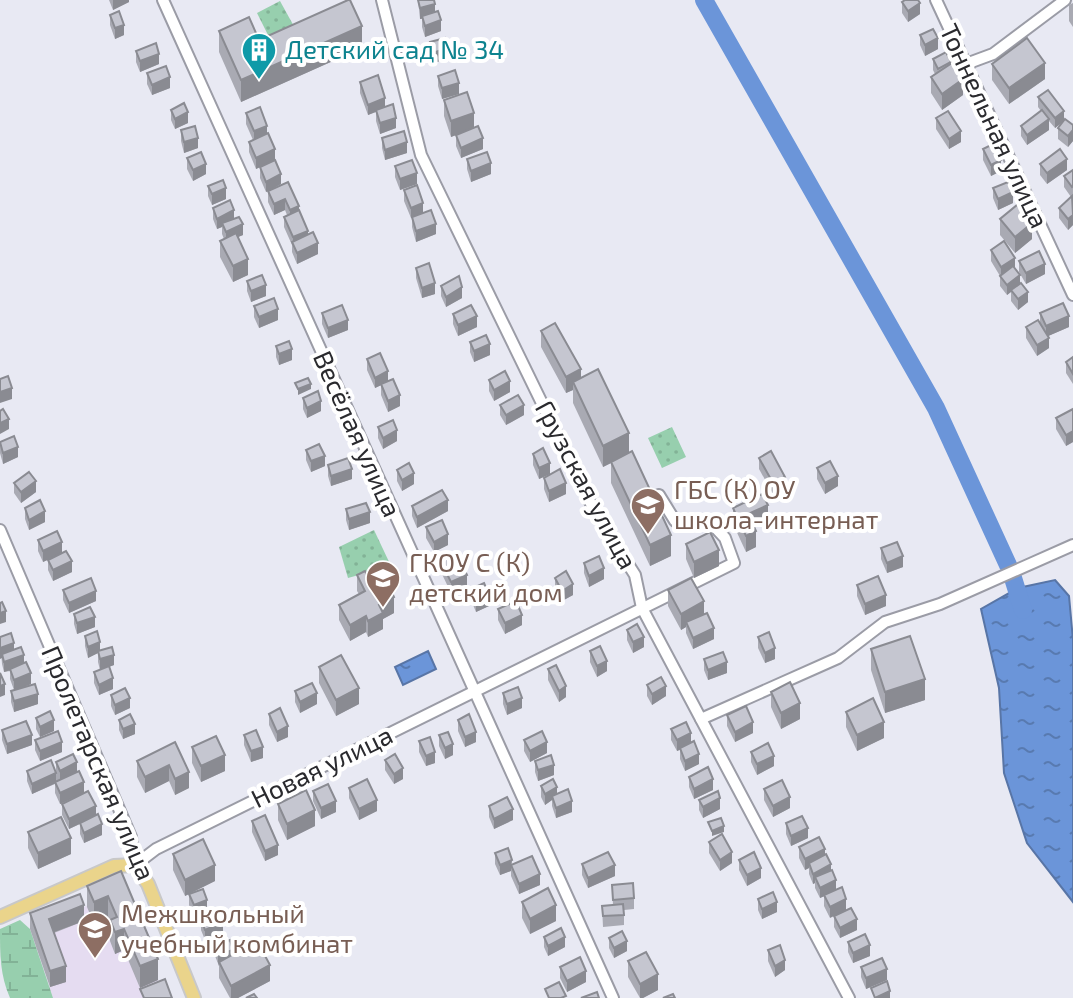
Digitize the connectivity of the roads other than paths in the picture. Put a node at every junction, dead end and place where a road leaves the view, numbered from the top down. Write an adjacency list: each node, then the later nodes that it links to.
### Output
1 (163, 0): 11 (street, Весёлая улица)
2 (382, 0): 10 (street, Грузская улица)
3 (936, 0): 5 (street, Тоннельная улица)
4 (1065, 0): 5 (street)
5 (966, 64): 6 (street, Тоннельная улица)
6 (1073, 295)
7 (659, 495): 10 (street, Новая улица)
8 (0, 530): 13 (street, Пролетарская улица)
9 (1073, 545): 12 (street)
10 (642, 608): 11 (street, Новая улица); 12 (street, Грузская улица)
11 (474, 693): 13 (street, Новая улица); 16 (street, Весёлая улица)
12 (701, 719): 17 (street, Грузская улица)
13 (135, 865): 14 (main road, Новая улица); 15 (main road, Пролетарская улица)
14 (0, 917)
15 (194, 998)
16 (613, 998)
17 (849, 998)

